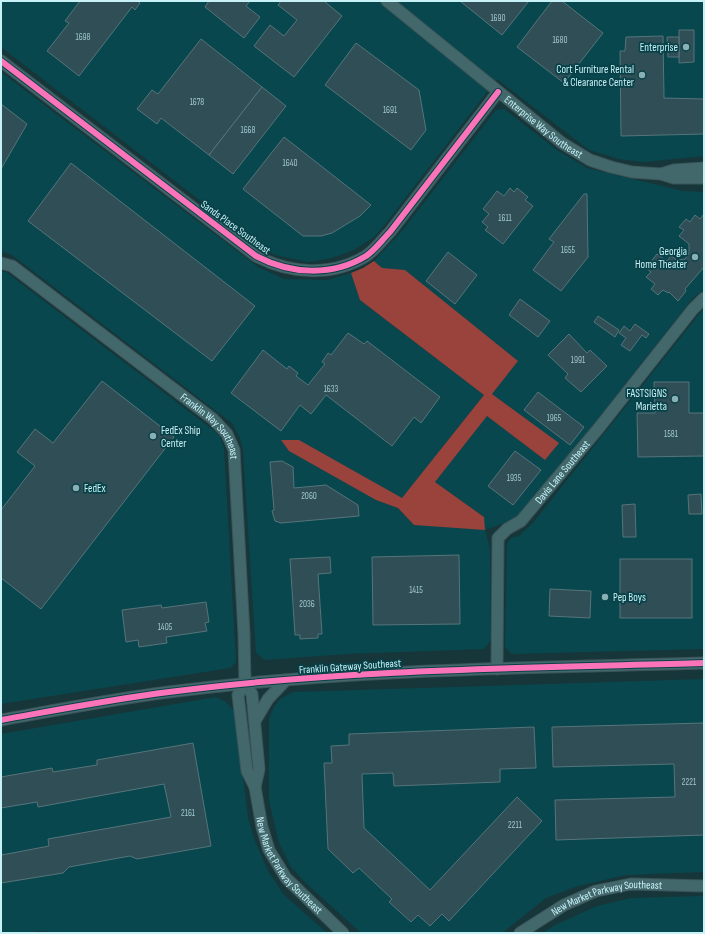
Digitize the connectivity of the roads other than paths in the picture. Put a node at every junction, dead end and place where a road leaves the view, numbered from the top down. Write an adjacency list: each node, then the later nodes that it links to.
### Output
1 (387, 1): 3 (street, Enterprise Way Southeast)
2 (1, 61): 3 (street, Sands Place Southeast)
3 (498, 92): 5 (street, Enterprise Way Southeast)
4 (704, 168): 5 (street, Enterprise Way Southeast)
5 (661, 174): 6 (street, Enterprise Way Southeast)
6 (704, 178)
7 (1, 263): 12 (street, Franklin Way Southeast)
8 (704, 298): 10 (street, Davis Lane Southeast)
9 (704, 663): 10 (street, Franklin Gateway Southeast)
10 (497, 669): 11 (street, Franklin Gateway Southeast)
11 (286, 680): 12 (street, Franklin Gateway Southeast); 14 (street)
12 (245, 683): 13 (street, Franklin Gateway Southeast); 14 (street, New Market Parkway Southeast); 15 (street, New Market Parkway Southeast)
13 (1, 720)
14 (255, 721): 15 (street, New Market Parkway Southeast)
15 (255, 787): 17 (street, New Market Parkway Southeast)
16 (703, 885): 18 (street, New Market Parkway Southeast)
17 (343, 933)
18 (520, 933)

